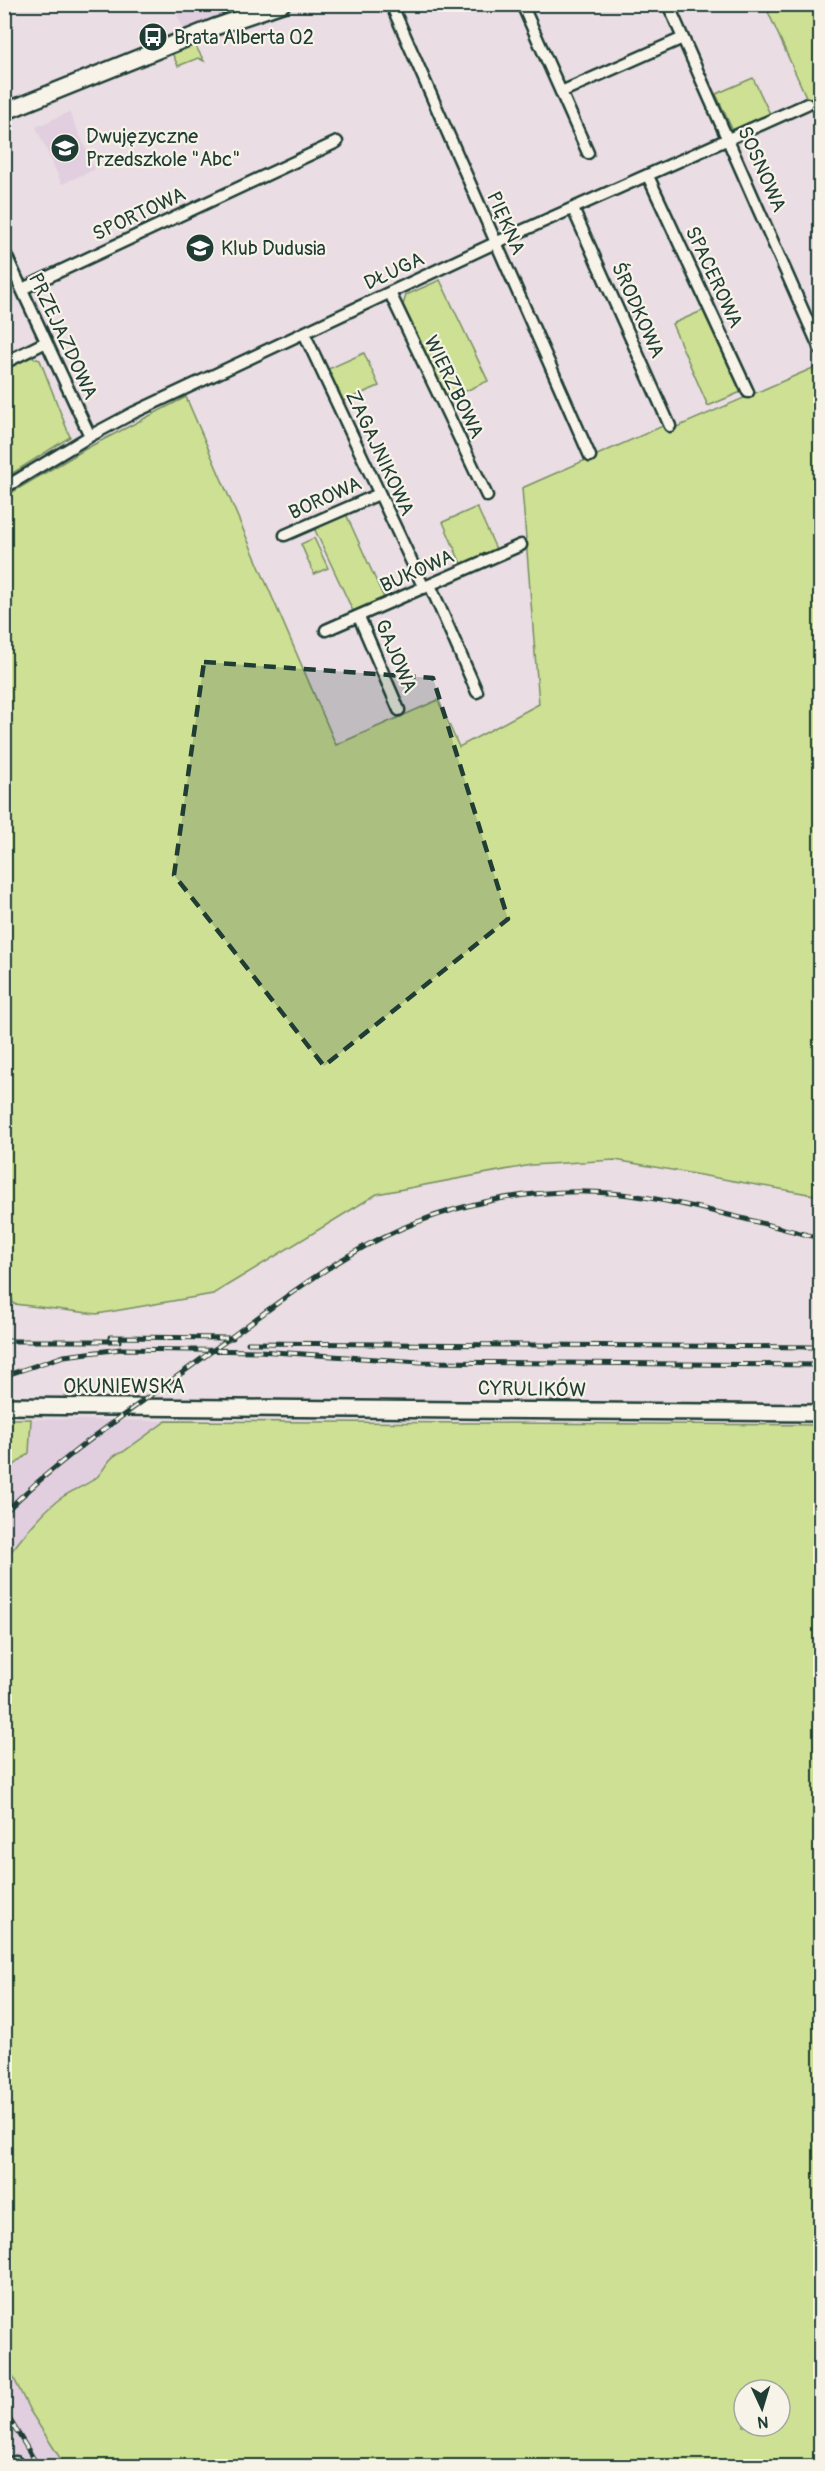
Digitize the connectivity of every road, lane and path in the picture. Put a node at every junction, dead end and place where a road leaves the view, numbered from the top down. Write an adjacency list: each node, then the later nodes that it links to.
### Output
1 (282, 4): 8 (main road)
2 (391, 4): 14 (street, PIĘKNA)
3 (522, 4): 6 (street)
4 (668, 4): 5 (street, SOSNOWA)
5 (683, 38): 6 (street); 9 (street, SOSNOWA)
6 (561, 92): 11 (street)
7 (807, 104): 9 (street, DŁUGA)
8 (4, 112)
9 (729, 140): 12 (street, DŁUGA); 20 (street, SOSNOWA)
10 (337, 142): 16 (street, SPORTOWA)
11 (588, 153)
12 (648, 176): 13 (street, DŁUGA); 22 (street, SPACEROWA)
13 (573, 209): 14 (street, DŁUGA); 23 (street, ŚRODKOWA)
14 (495, 243): 17 (street, DŁUGA); 25 (street, PIĘKNA)
15 (4, 251): 16 (street, PRZEJAZDOWA)
16 (22, 289): 19 (street, PRZEJAZDOWA)
17 (390, 293): 18 (street, DŁUGA); 28 (street, WIERZBOWA)
18 (304, 333): 24 (street, DŁUGA); 27 (street, ZAGAJNIKOWA)
19 (46, 342): 21 (street); 24 (street, PRZEJAZDOWA)
20 (820, 349)
21 (4, 363)
22 (748, 392)
23 (670, 426)
24 (90, 436): 26 (street, DŁUGA)
25 (590, 456)
26 (4, 488)
27 (379, 494): 29 (street, BOROWA); 31 (street, ZAGAJNIKOWA)
28 (487, 496)
29 (285, 535)
30 (521, 544): 31 (street, BUKOWA)
31 (427, 587): 32 (street, BUKOWA); 34 (street, ZAGAJNIKOWA)
32 (359, 617): 33 (street, BUKOWA); 35 (street, GAJOWA)
33 (326, 630)
34 (477, 692)
35 (399, 710)
36 (4, 1406): 37 (main road, OKUNIEWSKA)
37 (243, 1408): 38 (main road, CYRULIKÓW)
38 (820, 1413)
39 (6, 2464): 40 (street)
40 (18, 2466)

